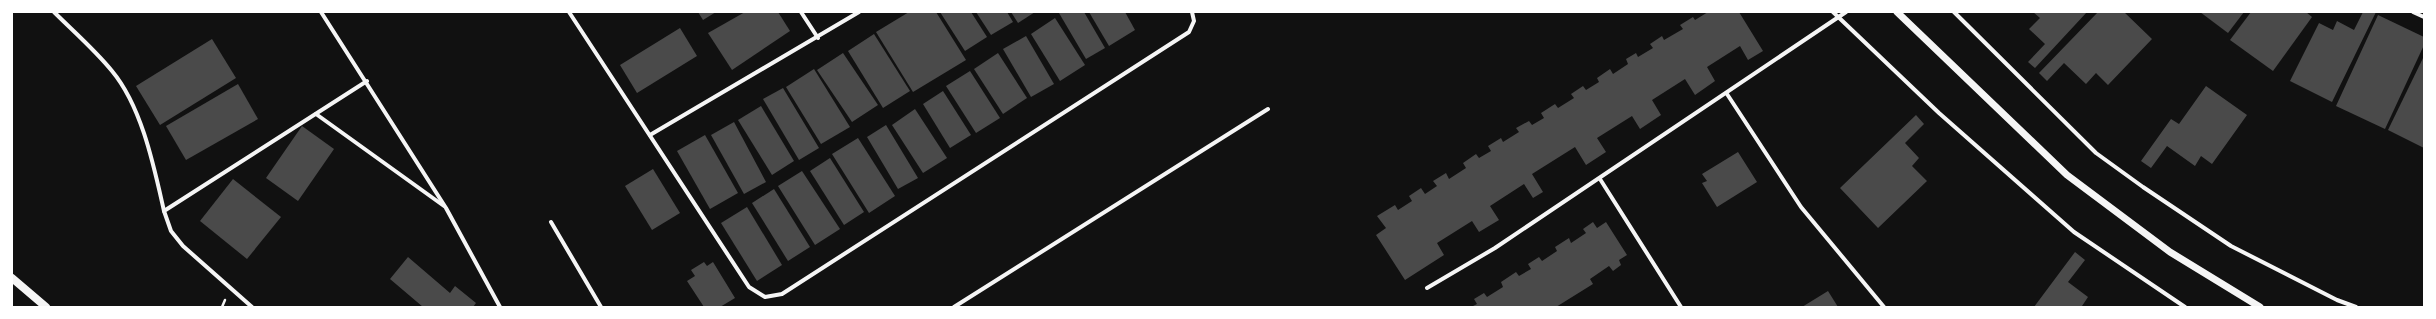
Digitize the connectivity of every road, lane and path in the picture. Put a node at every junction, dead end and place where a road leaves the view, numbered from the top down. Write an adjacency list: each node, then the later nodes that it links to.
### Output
1 (54, 12): 22 (street)
2 (321, 12): 15 (street)
3 (570, 12): 19 (street)
4 (801, 12): 14 (street)
5 (859, 12): 14 (street)
6 (1192, 12): 19 (street)
7 (1833, 12): 12 (street)
8 (1846, 12): 12 (street)
9 (1897, 12): 34 (street)
10 (1954, 12): 35 (street)
11 (2413, 12): 13 (street)
12 (1838, 17): 16 (street); 33 (street)
13 (2424, 17)
14 (818, 38): 19 (street)
15 (367, 81): 18 (street); 21 (street)
16 (1727, 94): 20 (street); 32 (street)
17 (1268, 109): 30 (street)
18 (316, 114): 21 (street); 22 (street)
19 (650, 135)
20 (1600, 179): 25 (street); 31 (street)
21 (446, 208): 28 (street)
22 (164, 211): 27 (street)
23 (551, 222): 29 (street)
24 (12, 278): 26 (main road)
25 (1427, 288)
26 (46, 307)
27 (252, 307)
28 (500, 307)
29 (601, 307)
30 (954, 307)
31 (1681, 307)
32 (1884, 307)
33 (2184, 307)
34 (2260, 307)
35 (2356, 307)

